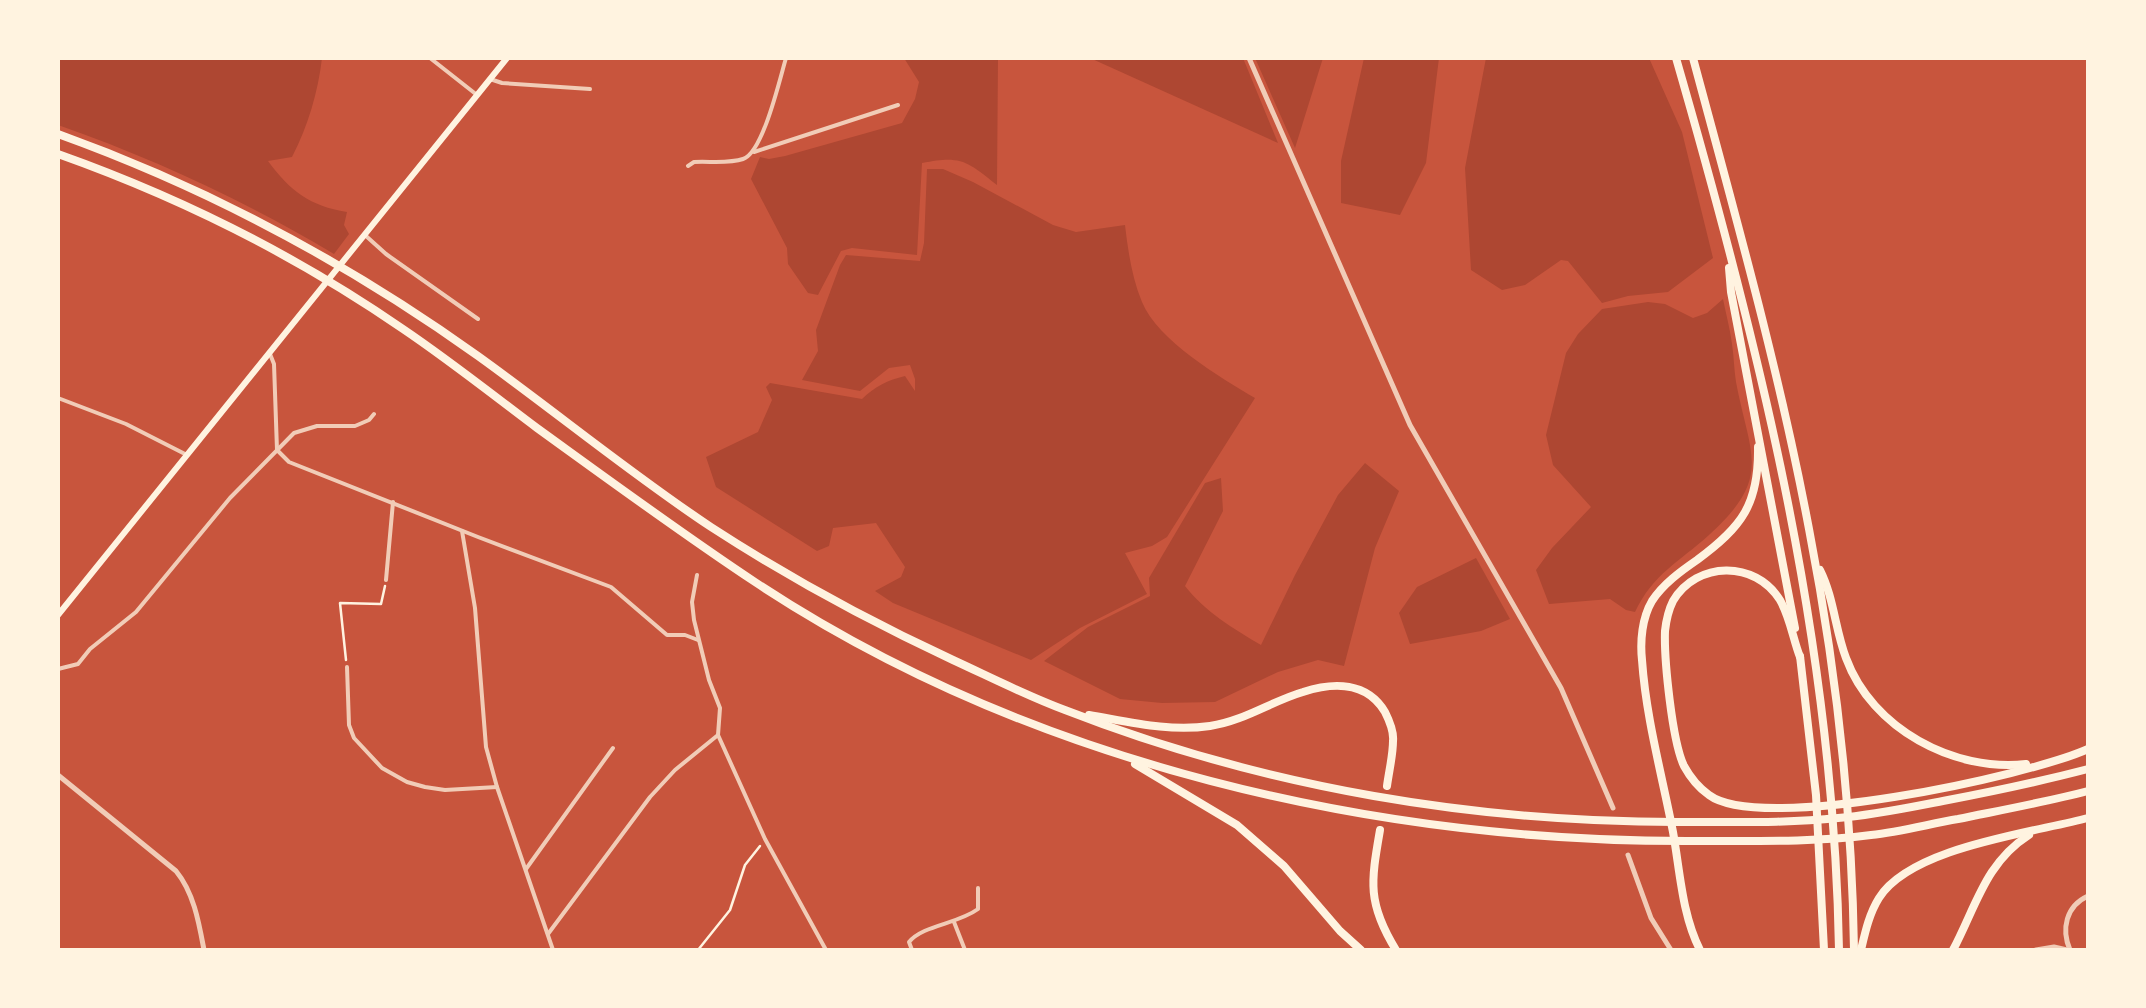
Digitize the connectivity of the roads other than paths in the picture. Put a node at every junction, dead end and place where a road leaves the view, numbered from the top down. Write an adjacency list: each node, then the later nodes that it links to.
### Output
1 (430, 58): 9 (street)
2 (507, 58): 7 (main road)
3 (786, 58): 12 (street)
4 (1249, 58): 45 (street)
5 (1676, 58): 16 (highway)
6 (1693, 58): 26 (highway)
7 (490, 78): 8 (street); 9 (main road)
8 (590, 88)
9 (477, 95): 15 (main road)
10 (898, 104): 12 (street)
11 (58, 134): 34 (highway)
12 (754, 152): 14 (street)
13 (58, 154): 38 (highway)
14 (688, 166)
15 (363, 234): 17 (street); 18 (main road)
16 (1728, 248): 21 (highway); 67 (highway)
17 (478, 319)
18 (268, 353): 22 (street); 23 (main road)
19 (58, 398): 23 (street)
20 (374, 414): 22 (street)
21 (1757, 424): 31 (highway); 65 (highway)
22 (278, 450): 24 (street); 33 (street)
23 (185, 454): 29 (main road)
24 (393, 502): 25 (street); 28 (street)
25 (462, 530): 30 (street); 43 (street)
26 (1815, 560): 39 (highway); 68 (highway)
27 (696, 575): 30 (street)
28 (386, 580)
29 (58, 616)
30 (698, 640): 35 (street)
31 (1800, 657): 39 (highway); 66 (highway)
32 (347, 667): 43 (street)
33 (58, 669)
34 (1064, 710): 40 (highway); 42 (highway)
35 (718, 736): 55 (street); 59 (street)
36 (613, 748): 50 (street)
37 (2088, 749): 39 (highway)
38 (1112, 754): 44 (highway); 62 (highway)
39 (2050, 762)
40 (2088, 768)
41 (58, 776): 57 (street)
42 (1387, 786)
43 (497, 787): 50 (street)
44 (2088, 790)
45 (1612, 808)
46 (2088, 818): 48 (highway)
47 (1380, 830): 63 (highway)
48 (2037, 830): 68 (highway); 69 (highway)
49 (1628, 856): 64 (street)
50 (526, 868): 55 (street)
51 (978, 888): 53 (street)
52 (2088, 896): 54 (street)
53 (954, 922): 60 (street); 61 (street)
54 (2065, 930): 56 (street); 71 (street)
55 (548, 934): 58 (street)
56 (2045, 948): 70 (street); 71 (street)
57 (204, 950)
58 (553, 950)
59 (826, 950)
60 (912, 950)
61 (965, 950)
62 (1361, 950)
63 (1396, 950)
64 (1672, 950)
65 (1700, 950)
66 (1824, 950)
67 (1839, 950)
68 (1858, 950)
69 (1953, 950)
70 (2036, 950)
71 (2068, 950)

